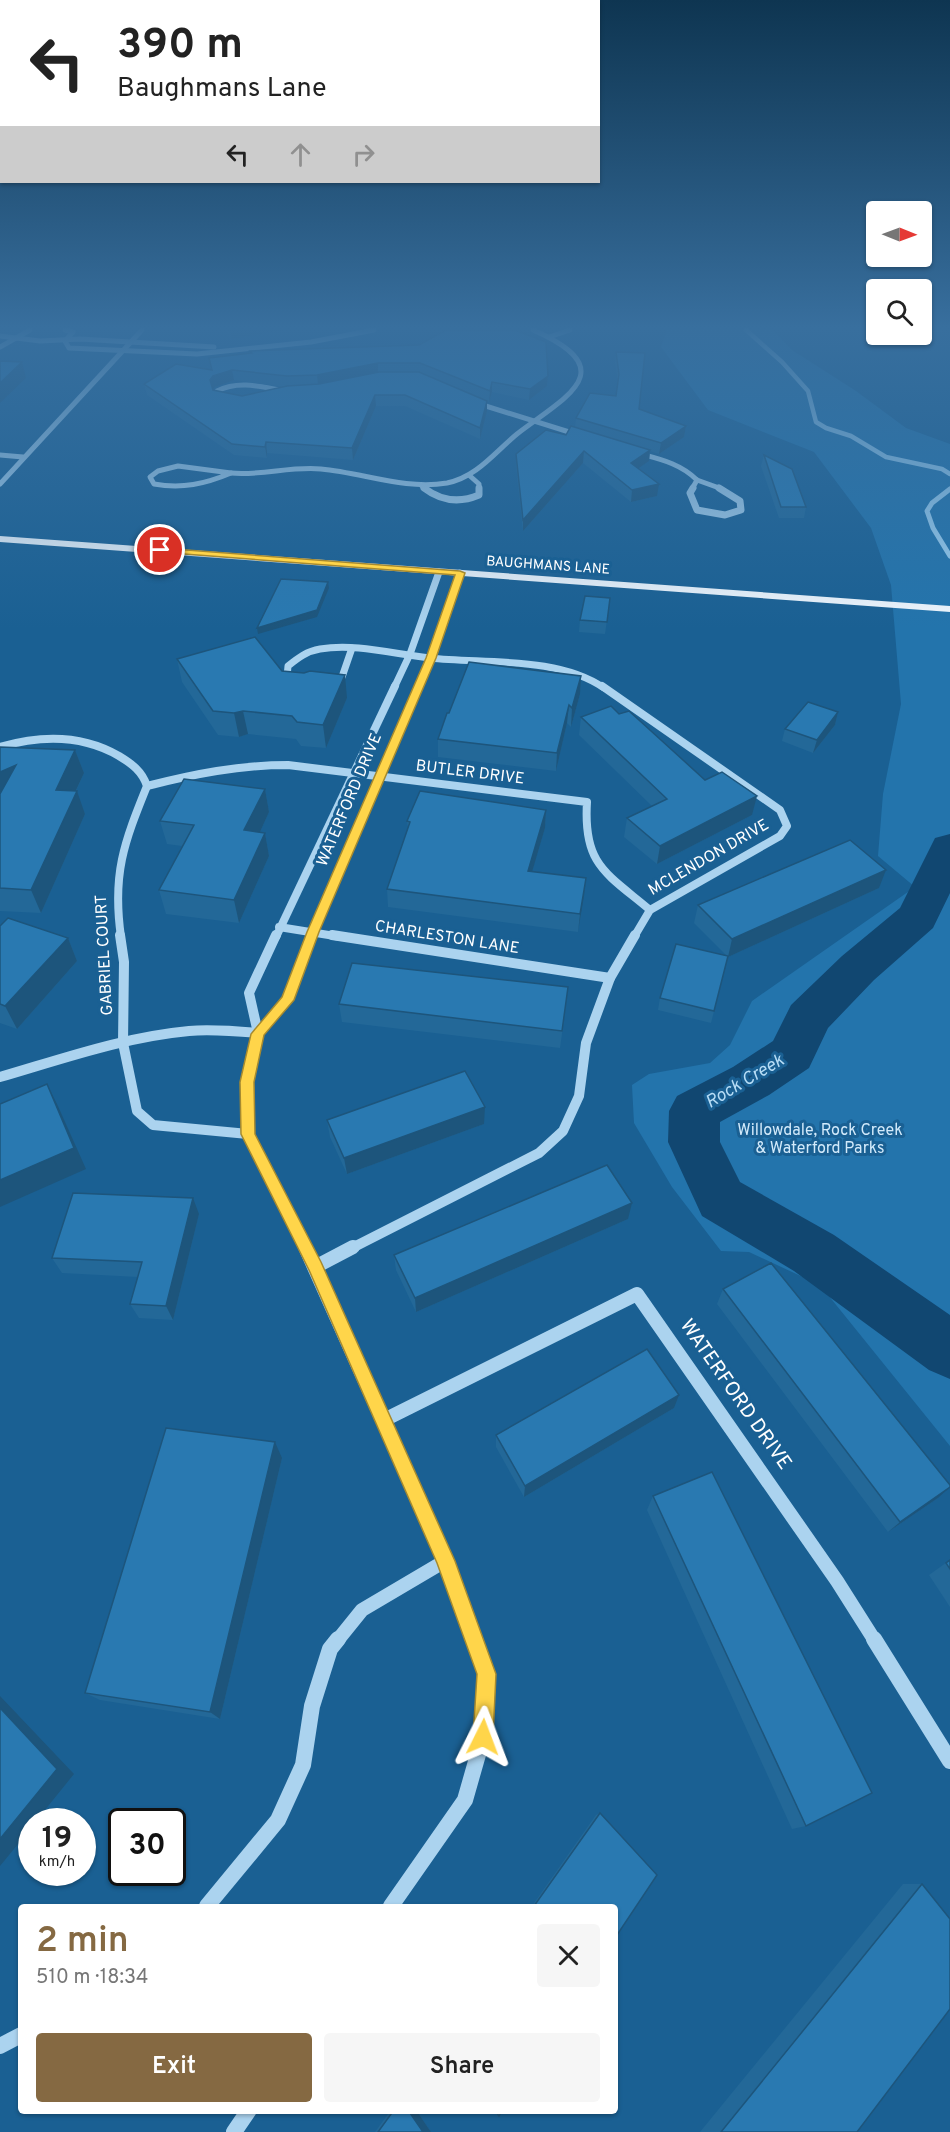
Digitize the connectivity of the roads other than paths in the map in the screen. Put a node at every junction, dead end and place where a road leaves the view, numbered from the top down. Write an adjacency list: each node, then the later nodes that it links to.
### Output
1 (49, 429): 7 (street)
2 (525, 429): 9 (street)
3 (559, 429): 4 (street)
4 (591, 439)
5 (624, 449): 10 (street)
6 (0, 455): 7 (street)
7 (23, 457): 11 (street)
8 (231, 473): 8 (street); 12 (street)
9 (470, 476): 12 (street); 12 (street)
10 (697, 480): 10 (street)
11 (0, 484)
12 (421, 485)
13 (0, 539): 14 (main road, BAUGHMANS LANE)
14 (439, 572): 15 (main road, BAUGHMANS LANE); 18 (street, WATERFORD DRIVE)
15 (460, 573): 16 (main road, BAUGHMANS LANE); 19 (street, WATERFORD DRIVE)
16 (950, 609)
17 (352, 648): 18 (street); 20 (street); 21 (street)
18 (410, 654): 19 (street); 23 (street, WATERFORD DRIVE)
19 (431, 658): 24 (street, WATERFORD DRIVE); 26 (street, MCLENDON DRIVE)
20 (298, 685)
21 (326, 687)
22 (0, 747): 25 (street)
23 (356, 772): 24 (street, BUTLER DRIVE); 25 (street, BUTLER DRIVE); 27 (street, WATERFORD DRIVE)
24 (382, 777): 26 (street, BUTLER DRIVE); 28 (street, WATERFORD DRIVE)
25 (147, 786): 31 (street, GABRIEL COURT)
26 (650, 910): 29 (street, MCLENDON DRIVE)
27 (279, 927): 28 (street, CHARLESTON LANE); 30 (street, WATERFORD DRIVE)
28 (313, 932): 29 (street, CHARLESTON LANE); 30 (street, WATERFORD DRIVE)
29 (610, 978): 34 (street, MCLENDON DRIVE)
30 (258, 1034): 31 (street); 33 (street, WATERFORD DRIVE)
31 (123, 1043): 32 (street); 33 (street, GABRIEL COURT)
32 (0, 1077)
33 (248, 1134): 34 (street, WATERFORD DRIVE)
34 (315, 1267): 35 (street, WATERFORD DRIVE)
35 (384, 1420): 36 (street, WATERFORD DRIVE); 37 (street, WATERFORD DRIVE)
36 (445, 1561): 38 (street); 39 (street, WATERFORD DRIVE)
37 (950, 1761)
38 (209, 1904)
39 (392, 1904)
40 (18, 2037): 41 (street)
41 (0, 2046)
42 (246, 2114): 43 (street)
43 (234, 2132)

